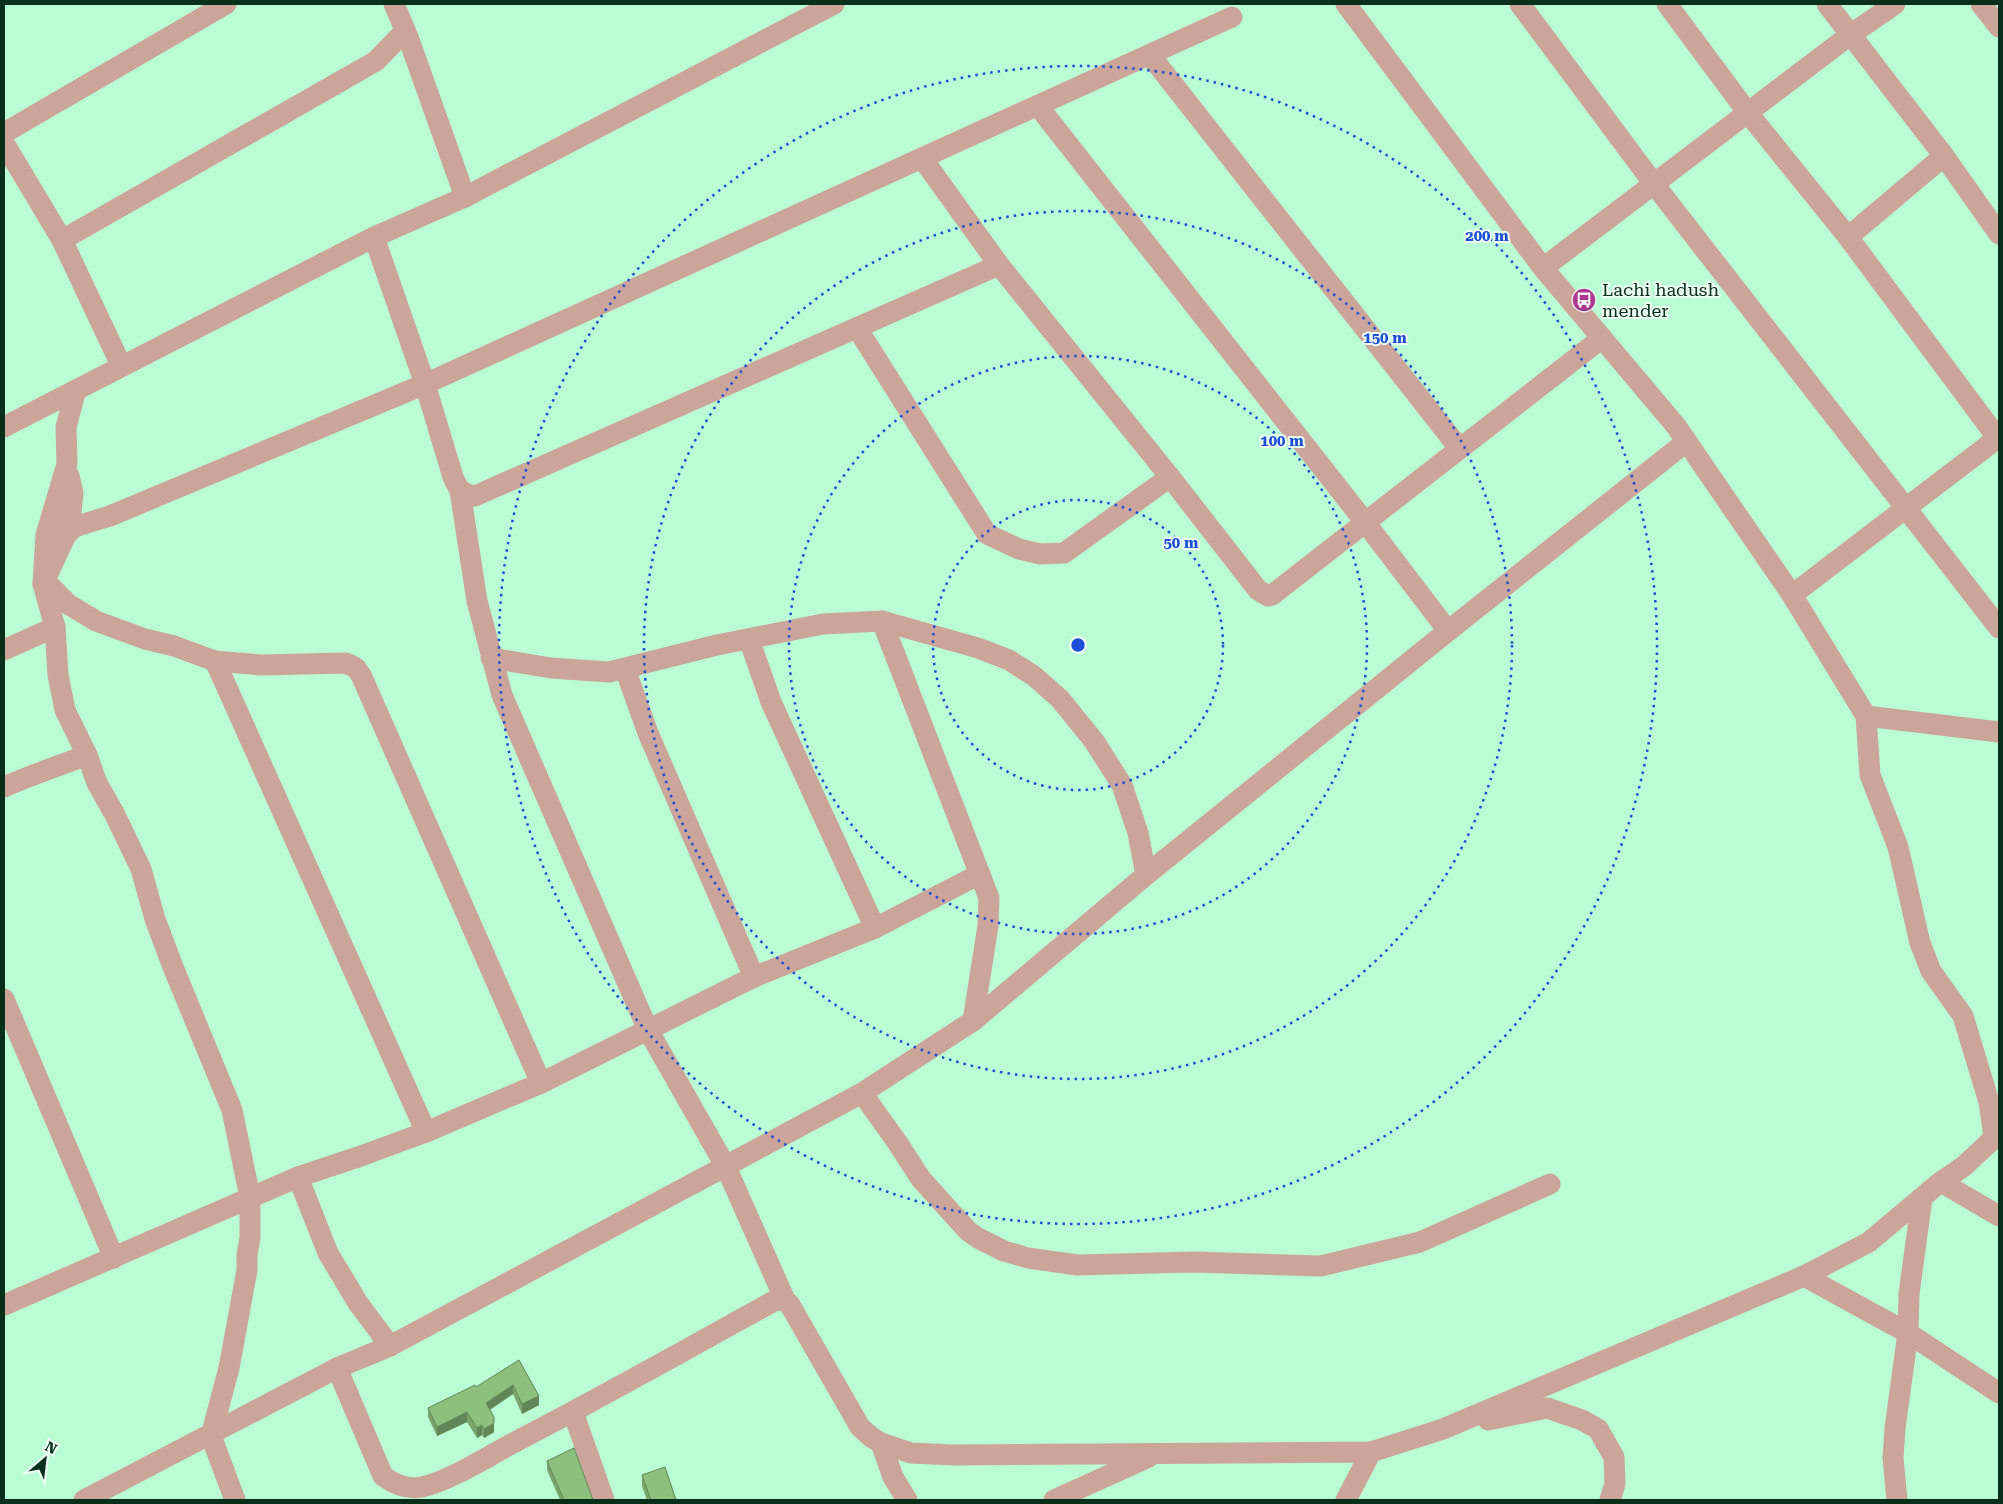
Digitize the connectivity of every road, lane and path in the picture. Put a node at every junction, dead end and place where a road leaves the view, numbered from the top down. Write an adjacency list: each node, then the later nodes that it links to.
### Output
1 (226, 4): 17 (street)
2 (394, 4): 12 (street)
3 (834, 4): 22 (street)
4 (1520, 4): 21 (street)
5 (1667, 4): 16 (street)
6 (1826, 4): 13 (street)
7 (1895, 4): 13 (street)
8 (1981, 4): 11 (street)
9 (1351, 6): 28 (street)
10 (1232, 17): 14 (street)
11 (1999, 27)
12 (405, 31): 22 (street); 26 (street)
13 (1850, 35): 16 (street); 19 (street)
14 (1150, 55): 15 (street); 37 (street)
15 (1038, 106): 20 (street); 42 (street)
16 (1748, 113): 21 (street); 25 (street)
17 (4, 133)
18 (4, 143): 26 (street)
19 (1944, 156): 23 (street); 25 (street)
20 (922, 158): 27 (street); 32 (street)
21 (1654, 184): 28 (street); 41 (street)
22 (465, 197): 24 (street)
23 (1999, 234)
24 (374, 237): 31 (street); 32 (street)
25 (1848, 237): 35 (street)
26 (62, 240): 31 (street)
27 (999, 265): 29 (street); 39 (street)
28 (1543, 268): 30 (street)
29 (858, 328): 39 (street); 40 (street)
30 (1602, 338): 36 (street); 37 (street)
31 (121, 365): 33 (street)
32 (425, 384): 40 (street); 43 (street)
33 (76, 390): 34 (street); 38 (street)
34 (4, 427)
35 (1999, 439): 41 (street)
36 (1686, 442): 45 (street); 49 (street)
37 (1459, 448): 42 (street)
38 (67, 464): 43 (street); 44 (street)
39 (1170, 477): 42 (street)
40 (460, 491): 52 (street)
41 (1906, 510): 45 (street); 48 (street)
42 (1365, 522): 49 (street)
43 (69, 532): 44 (street)
44 (44, 582): 47 (street); 53 (street)
45 (1792, 595): 55 (street)
46 (882, 621): 50 (street); 59 (street); 60 (street)
47 (55, 626): 51 (street); 57 (street)
48 (1999, 628)
49 (1448, 630): 60 (street)
50 (748, 639): 54 (street); 61 (street)
51 (4, 650)
52 (492, 658): 54 (street); 65 (street)
53 (215, 661): 66 (street); 68 (street)
54 (625, 669): 62 (street)
55 (1866, 716): 56 (street); 69 (street)
56 (1999, 732)
57 (87, 756): 58 (street); 74 (street)
58 (4, 787)
59 (980, 874): 61 (street); 64 (street)
60 (1146, 875): 64 (street)
61 (875, 928): 62 (street)
62 (754, 977): 65 (street)
63 (4, 999): 77 (street)
64 (973, 1022): 67 (street)
65 (648, 1030): 66 (street); 70 (street)
66 (541, 1083): 68 (street)
67 (862, 1093): 70 (street); 73 (street)
68 (426, 1132): 71 (street)
69 (1997, 1136): 72 (street)
70 (726, 1167): 79 (street); 82 (street)
71 (298, 1177): 74 (street); 82 (street)
72 (1941, 1182): 75 (street); 76 (street)
73 (1550, 1184)
74 (250, 1197): 77 (street); 87 (street)
75 (1922, 1198): 78 (street); 81 (street)
76 (1999, 1216)
77 (114, 1258): 80 (street)
78 (1804, 1276): 81 (street); 86 (street)
79 (785, 1300): 85 (street); 88 (street)
80 (4, 1305)
81 (1908, 1333): 84 (street); 99 (street)
82 (390, 1346): 83 (street)
83 (337, 1368): 87 (street); 91 (street)
84 (1999, 1393)
85 (573, 1412): 91 (street); 94 (street)
86 (1443, 1429): 89 (street); 98 (street)
87 (211, 1436): 92 (street); 93 (street)
88 (881, 1443): 90 (street); 95 (street)
89 (1371, 1452): 90 (street); 97 (street)
90 (1159, 1453): 96 (street)
91 (397, 1492)
92 (84, 1500)
93 (235, 1500)
94 (604, 1500)
95 (907, 1500)
96 (1054, 1500)
97 (1346, 1500)
98 (1610, 1500)
99 (1897, 1500)

